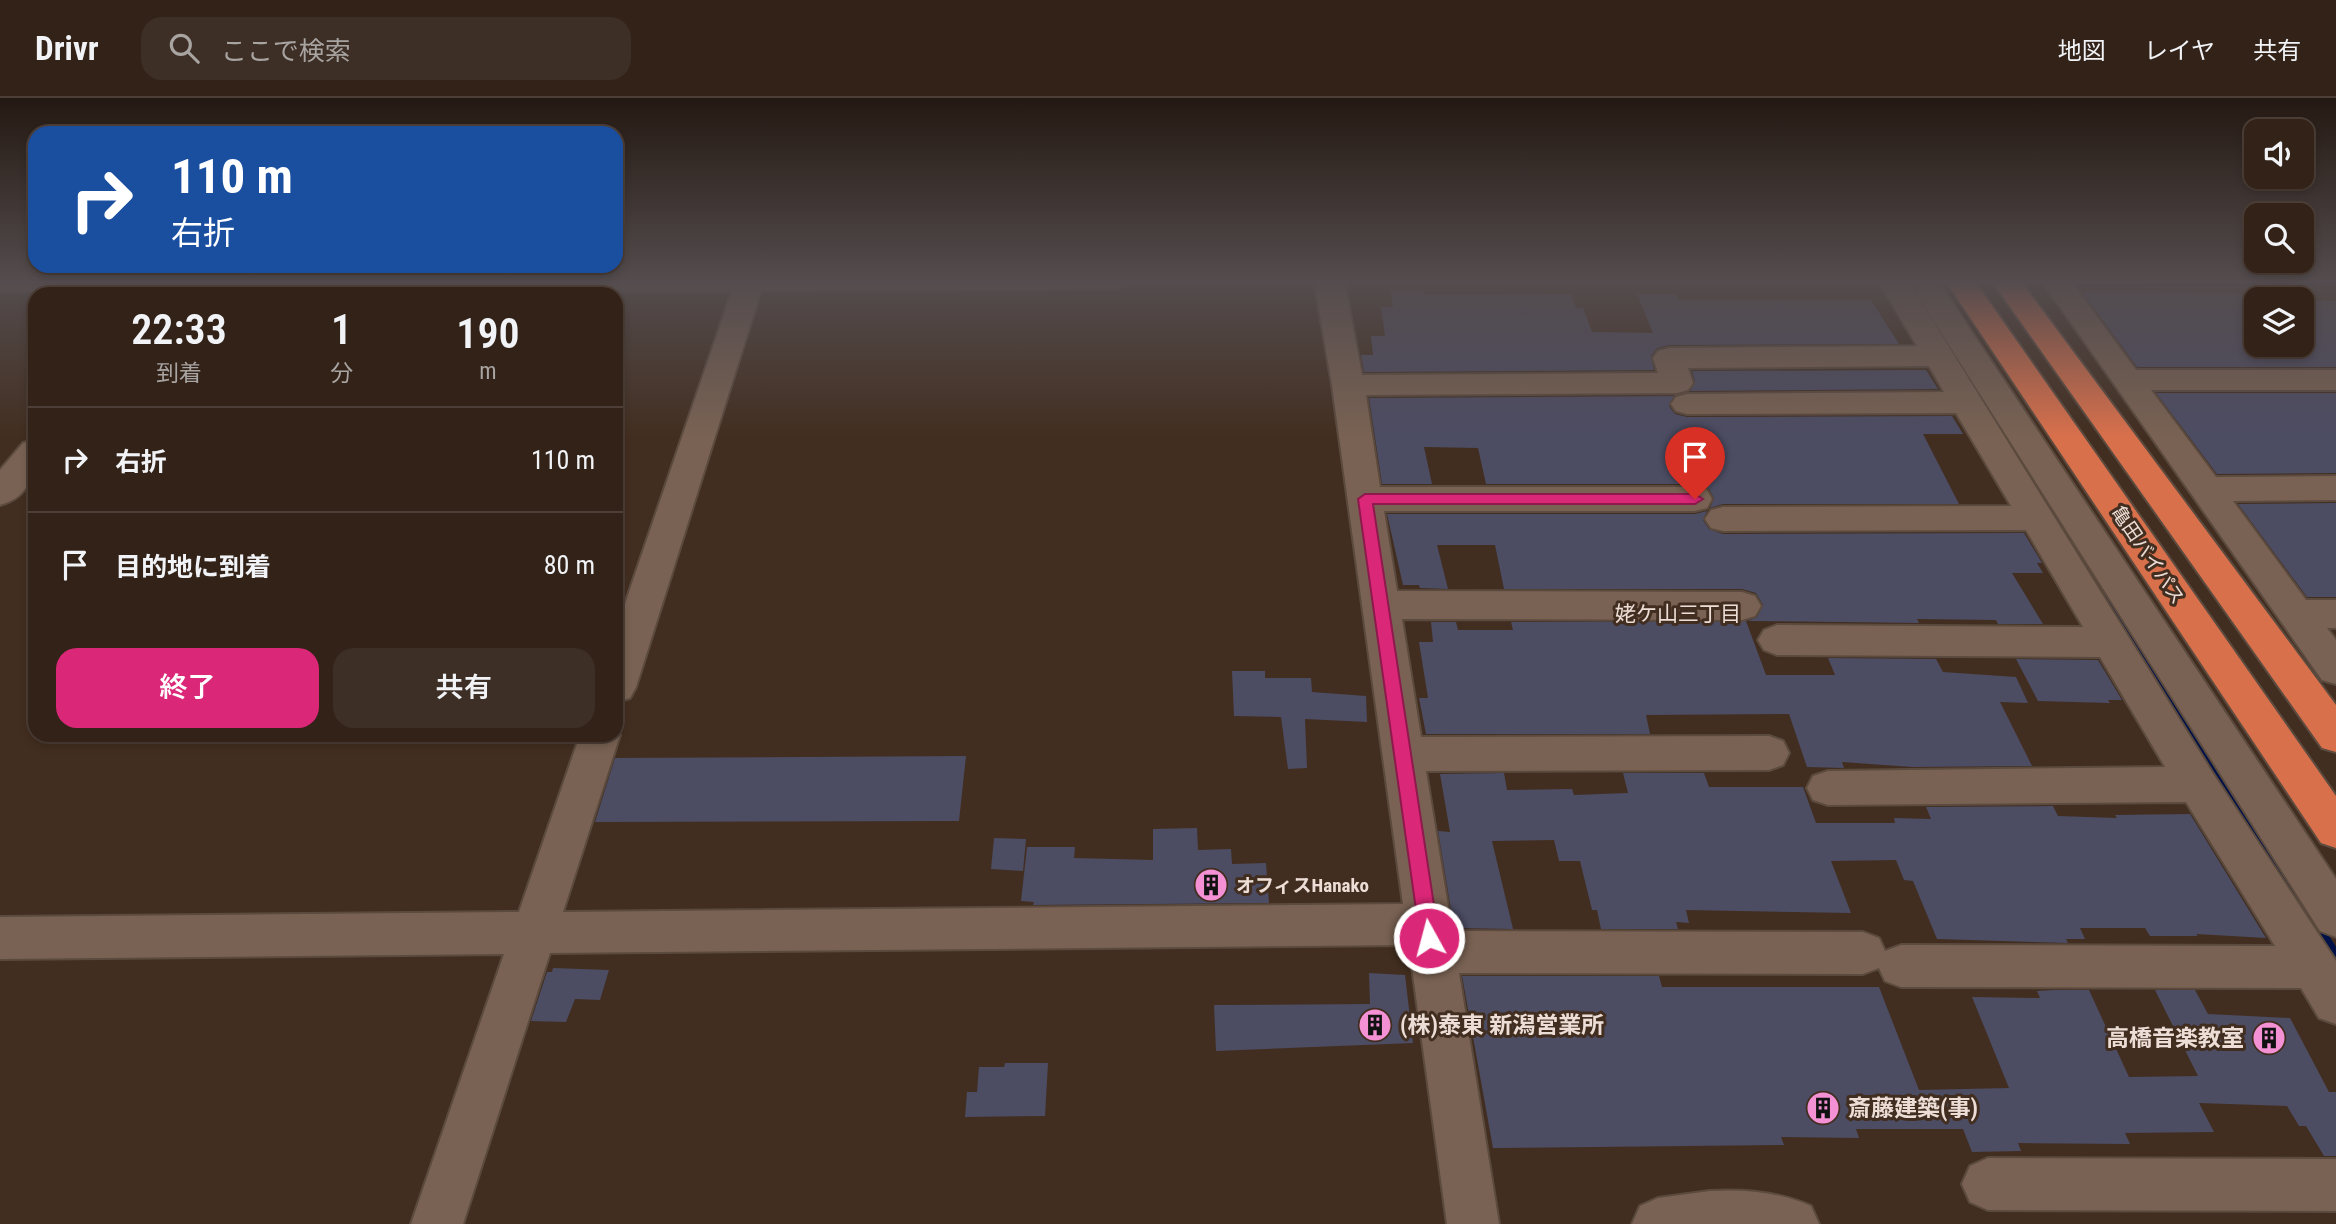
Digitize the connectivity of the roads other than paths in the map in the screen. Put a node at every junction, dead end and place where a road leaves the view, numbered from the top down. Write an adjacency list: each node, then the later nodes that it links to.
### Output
1 (733, 333): 28 (street)
2 (1339, 333): 12 (street)
3 (1925, 333): 9 (street)
4 (1957, 333): 37 (street)
5 (1995, 333): 36 (highway, 亀田バイパス)
6 (2043, 333): 13 (highway)
7 (2057, 333): 13 (highway)
8 (2093, 333): 10 (street)
9 (1940, 356): 12 (street); 14 (street)
10 (2128, 380): 11 (street); 18 (street)
11 (2336, 380)
12 (1348, 385): 20 (street)
13 (2091, 398): 30 (highway)
14 (1968, 402): 15 (street); 21 (street)
15 (1687, 404)
16 (28, 459): 19 (street)
17 (2336, 488): 18 (street)
18 (2207, 489): 24 (street)
19 (0, 493)
20 (1365, 499): 21 (street); 22 (street)
21 (2038, 518): 27 (street)
22 (1381, 605): 23 (street); 33 (street)
23 (1742, 606)
24 (2296, 614): 25 (street); 29 (street)
25 (2336, 614)
26 (1777, 640): 27 (street)
27 (2112, 642): 34 (street)
28 (623, 666)
29 (2336, 669)
30 (2336, 736)
31 (598, 742): 38 (street)
32 (1769, 753): 33 (street)
33 (1403, 754): 40 (street)
34 (2197, 784): 35 (street); 41 (street)
35 (1828, 788)
36 (2336, 830)
37 (2336, 917)
38 (535, 933): 39 (street); 40 (street); 44 (street)
39 (0, 938)
40 (1429, 938): 41 (street); 45 (street)
41 (2325, 985)
42 (1988, 1184): 43 (street)
43 (2336, 1185)
44 (437, 1224)
45 (1473, 1224)
46 (1658, 1224): 47 (street)
47 (1793, 1224)

